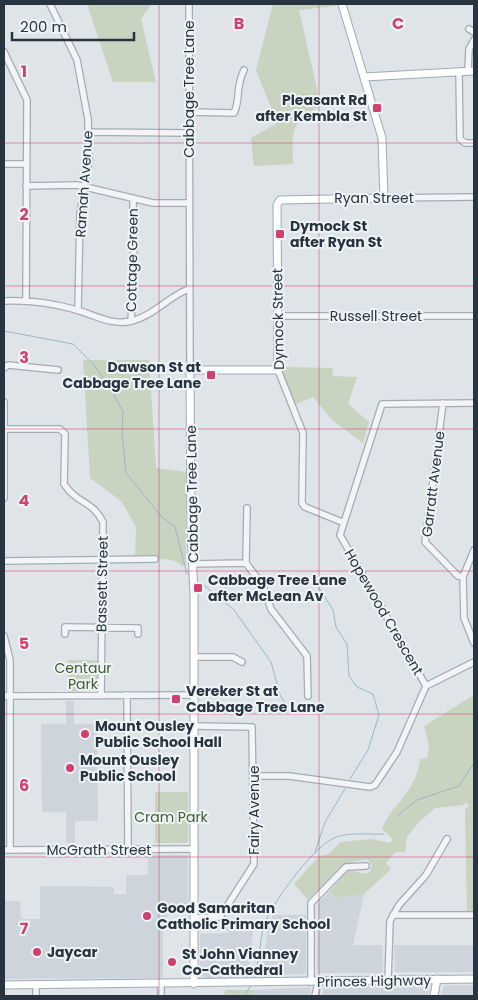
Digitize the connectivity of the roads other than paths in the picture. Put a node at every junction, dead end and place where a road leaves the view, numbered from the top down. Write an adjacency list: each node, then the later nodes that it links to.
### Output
1 (50, 4): 11 (street, Ramah Avenue)
2 (189, 4): 10 (street, Cabbage Tree Lane)
3 (342, 4): 9 (main road)
4 (474, 40): 7 (street)
5 (4, 52): 15 (street)
6 (244, 70): 10 (street)
7 (471, 71): 8 (main road)
8 (459, 72): 9 (main road); 13 (street)
9 (364, 78): 19 (main road)
10 (189, 112): 12 (street, Cabbage Tree Lane)
11 (88, 132): 12 (street); 17 (street, Ramah Avenue)
12 (189, 134): 21 (street, Cabbage Tree Lane)
13 (474, 143)
14 (4, 164): 15 (street)
15 (26, 164): 16 (street)
16 (26, 186): 17 (street); 25 (street)
17 (84, 186): 20 (street); 26 (street, Ramah Avenue)
18 (474, 197): 19 (street, Ryan Street)
19 (384, 198): 22 (main road, Ryan Street)
20 (133, 199): 21 (street); 29 (street, Cottage Green)
21 (189, 203): 23 (street, Cabbage Tree Lane)
22 (277, 205): 27 (main road, Dymock Street)
23 (189, 289): 29 (street); 32 (street, Cabbage Tree Lane)
24 (4, 301): 25 (street)
25 (26, 301): 26 (street)
26 (78, 310): 29 (street)
27 (278, 316): 28 (street, Russell Street); 33 (main road, Dymock Street)
28 (474, 316)
29 (131, 321)
30 (4, 368): 31 (street)
31 (58, 370)
32 (190, 370): 33 (main road); 46 (main road, Cabbage Tree Lane)
33 (278, 370): 40 (street, Dymock Street)
34 (4, 402): 37 (street)
35 (443, 404): 36 (street, Hopewood Crescent); 40 (street, Hopewood Crescent); 47 (street, Garratt Avenue)
36 (474, 404)
37 (4, 429): 38 (street); 43 (street, Bassett Street)
38 (4, 498)
39 (246, 508): 45 (street)
40 (342, 522): 56 (street, Hopewood Crescent)
41 (474, 550): 47 (street)
42 (154, 559): 43 (street)
43 (102, 560): 44 (street); 48 (street, Bassett Street)
44 (4, 561)
45 (246, 563): 46 (street); 61 (street)
46 (192, 564): 53 (main road, Cabbage Tree Lane)
47 (463, 577): 52 (street)
48 (101, 628): 49 (street); 50 (street); 60 (street, Bassett Street)
49 (138, 628)
50 (64, 634)
51 (4, 636): 59 (street)
52 (474, 643)
53 (194, 657): 54 (street); 58 (main road, Cabbage Tree Lane)
54 (242, 662)
55 (474, 662): 56 (street)
56 (426, 686): 63 (street, Hopewood Crescent)
57 (127, 695): 58 (street); 60 (street); 66 (street)
58 (194, 695): 62 (main road, Cabbage Tree Lane)
59 (7, 696): 60 (street); 65 (street)
60 (101, 696)
61 (308, 696)
62 (194, 726): 63 (street, Fairy Avenue); 67 (main road, Cabbage Tree Lane)
63 (254, 776): 71 (street, Fairy Avenue)
64 (447, 839): 70 (street)
65 (7, 850): 66 (street, McGrath Street)
66 (128, 850): 67 (street, McGrath Street)
67 (195, 850): 71 (main road, Cabbage Tree Lane)
68 (366, 866): 75 (street)
69 (474, 915): 70 (street)
70 (392, 916): 74 (street)
71 (194, 918): 76 (main road, Cabbage Tree Lane)
72 (437, 979): 73 (main road, Princes Highway); 74 (main road, Princes Highway); 83 (main road)
73 (474, 979)
74 (388, 980): 75 (main road, Princes Highway)
75 (315, 982): 76 (main road, Princes Highway); 82 (street)
76 (194, 984): 79 (main road, Princes Highway)
77 (4, 985): 78 (main road, Princes Highway)
78 (36, 985): 79 (main road, Princes Highway); 80 (street)
79 (161, 985): 81 (street)
80 (36, 996)
81 (161, 996)
82 (316, 996)
83 (434, 996)

